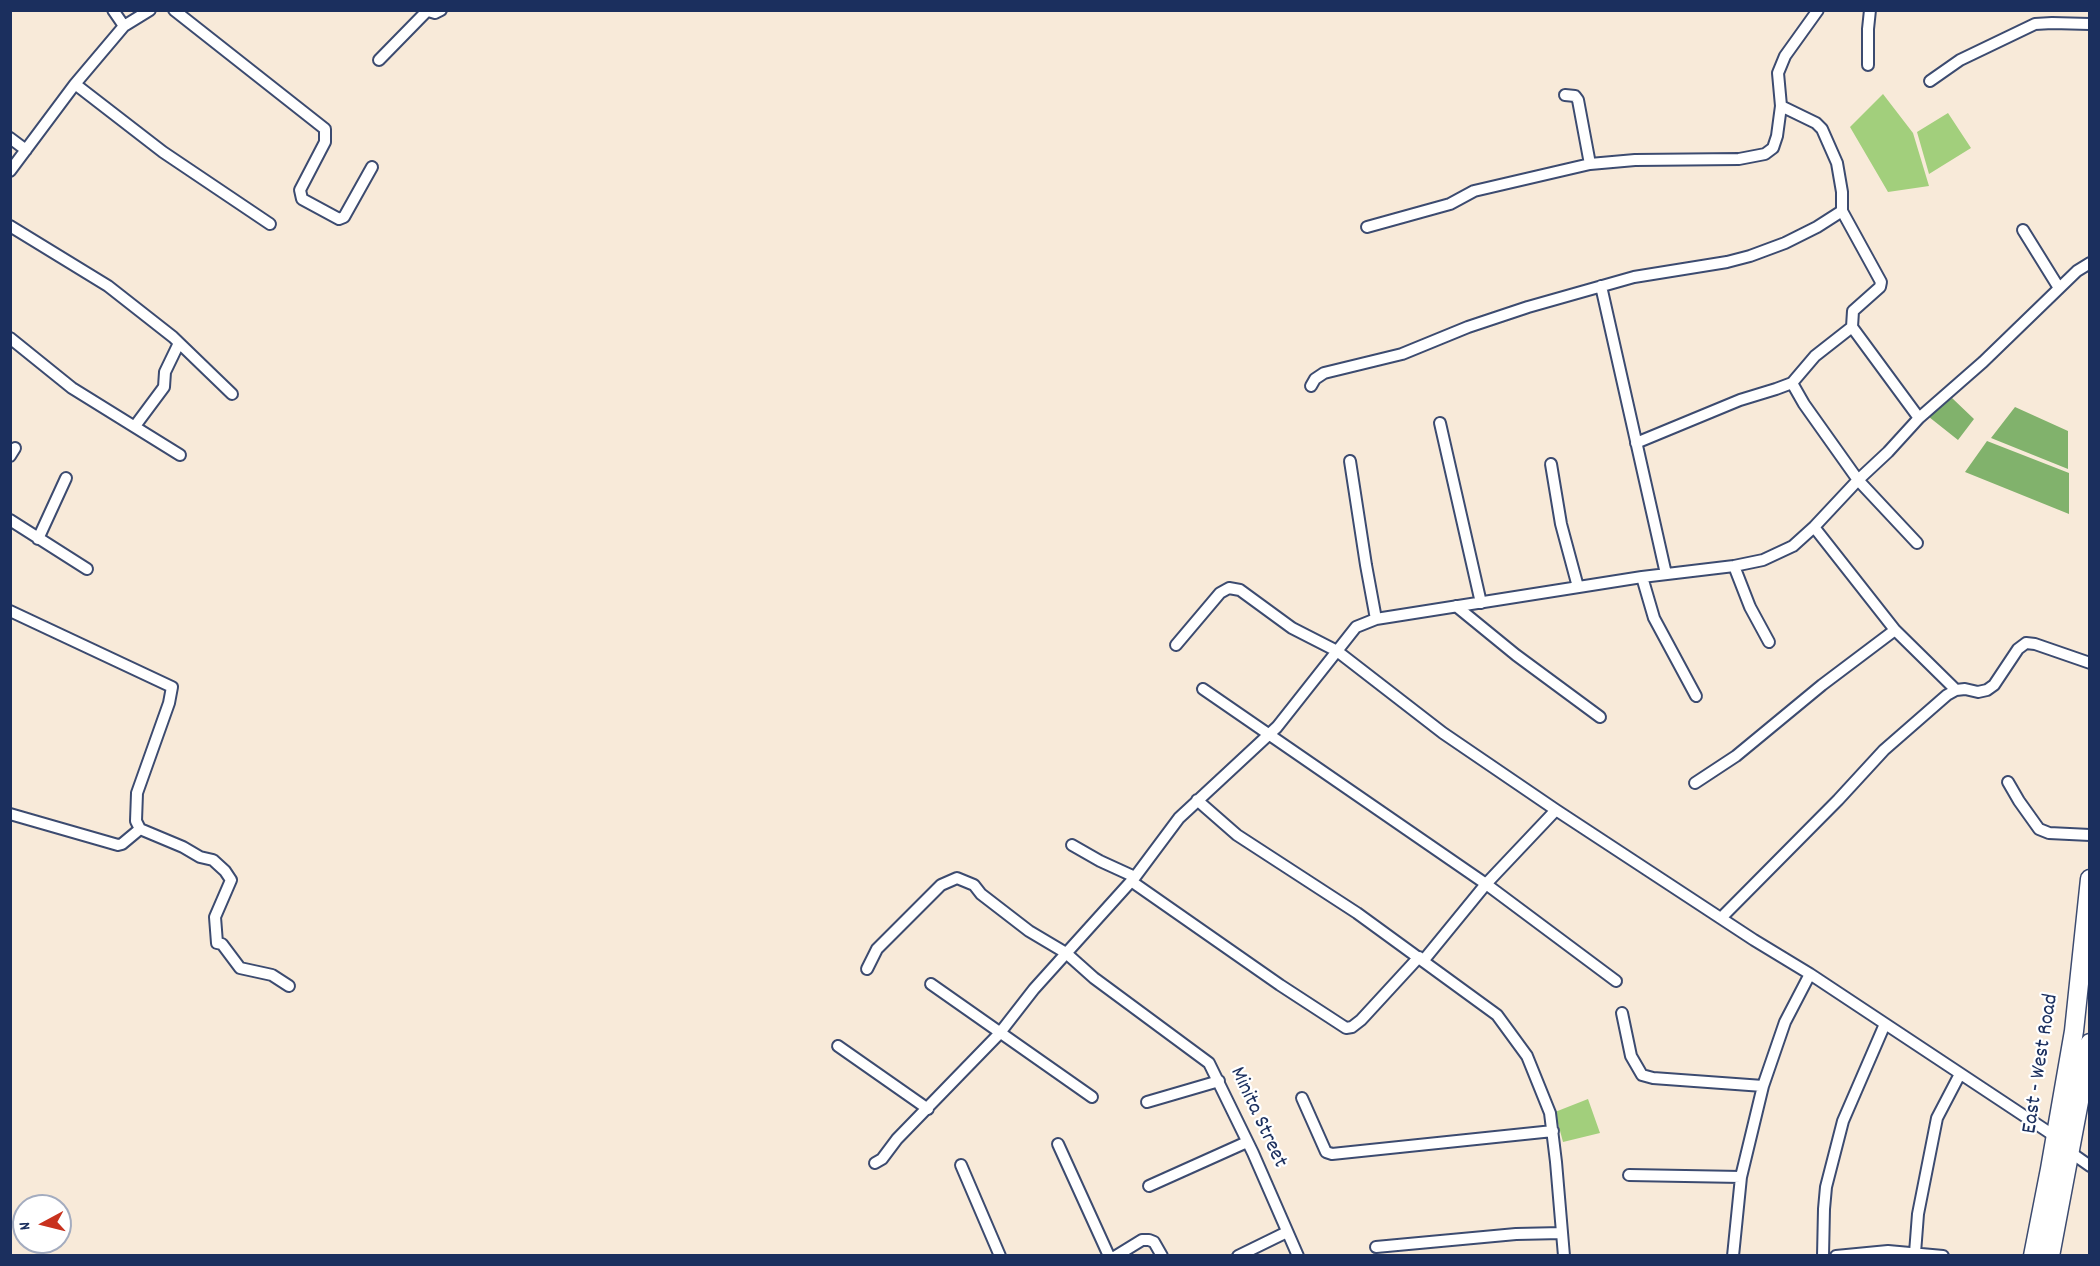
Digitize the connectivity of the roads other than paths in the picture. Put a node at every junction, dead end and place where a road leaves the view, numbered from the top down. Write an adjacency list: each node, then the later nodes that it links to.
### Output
1 (113, 10): 9 (street)
2 (150, 10): 9 (street)
3 (174, 10): 19 (street)
4 (441, 10): 7 (street)
5 (1818, 10): 15 (street)
6 (1870, 10): 11 (street)
7 (426, 11): 10 (street)
8 (2090, 24): 12 (street)
9 (124, 26): 13 (street)
10 (379, 60)
11 (1868, 65)
12 (1930, 81)
13 (75, 84): 17 (street); 22 (street)
14 (1565, 95): 18 (street)
15 (1781, 106): 18 (street); 21 (street)
16 (10, 138): 17 (street)
17 (26, 150): 20 (street)
18 (1590, 164): 24 (street)
19 (372, 167)
20 (10, 171)
21 (1842, 211): 27 (street); 29 (street)
22 (270, 224)
23 (10, 226): 31 (street)
24 (1367, 227)
25 (2023, 230): 28 (street)
26 (2090, 264): 28 (street)
27 (1601, 286): 33 (street); 38 (street)
28 (2059, 288): 35 (street)
29 (1852, 327): 32 (street); 35 (street)
30 (10, 338): 37 (street)
31 (179, 343): 34 (street); 37 (street)
32 (1792, 383): 38 (street); 43 (street)
33 (1311, 386)
34 (232, 394)
35 (1919, 418): 43 (street)
36 (1440, 423): 53 (street)
37 (135, 426): 39 (street)
38 (1636, 443): 50 (street)
39 (180, 455)
40 (1350, 461): 56 (street)
41 (1551, 464): 52 (street)
42 (66, 478): 46 (street)
43 (1858, 480): 45 (street); 47 (street)
44 (10, 520): 46 (street)
45 (1814, 527): 48 (street); 57 (street)
46 (38, 539): 49 (street)
47 (1917, 543)
48 (1734, 566): 50 (street); 58 (street)
49 (87, 569)
50 (1666, 574): 51 (street)
51 (1642, 577): 52 (street); 64 (street)
52 (1578, 587): 53 (street)
53 (1481, 603): 54 (street)
54 (1456, 606): 56 (street); 65 (street)
55 (10, 611): 72 (street)
56 (1376, 619): 60 (street)
57 (1894, 630): 63 (street); 68 (street)
58 (1769, 642)
59 (1176, 645): 60 (street)
60 (1336, 651): 66 (street); 70 (street)
61 (2090, 663): 63 (street)
62 (1203, 689): 66 (street)
63 (1956, 690): 78 (street)
64 (1696, 696)
65 (1600, 717)
66 (1269, 735): 69 (street); 77 (street)
67 (2008, 782): 73 (street)
68 (1695, 783)
69 (1197, 800): 75 (street); 80 (street)
70 (1556, 810): 77 (street); 78 (street)
71 (10, 814): 72 (street)
72 (140, 829): 85 (street)
73 (2090, 835)
74 (1072, 845): 75 (street)
75 (1133, 879): 79 (street); 80 (street)
76 (2090, 879): 99 (main road, East - West Road)
77 (1486, 884): 80 (street); 83 (street)
78 (1722, 918): 82 (street)
79 (1066, 953): 81 (street, Minita Street); 88 (street); 92 (street, Minita Street)
80 (1421, 959): 98 (street)
81 (867, 969)
82 (1810, 974): 87 (street); 93 (street)
83 (1616, 981)
84 (931, 984): 88 (street)
85 (289, 986)
86 (1622, 1013): 93 (street)
87 (1885, 1024): 91 (street); 121 (street)
88 (999, 1034): 94 (street); 97 (street)
89 (838, 1046): 97 (street)
90 (2089, 1046): 102 (main road, East - West Road)
91 (1960, 1074): 99 (street); 112 (street)
92 (1219, 1082): 96 (street); 100 (street, Minita Street)
93 (1763, 1086): 107 (street)
94 (1092, 1097)
95 (1302, 1098): 98 (street)
96 (1148, 1102)
97 (928, 1109): 103 (street)
98 (1553, 1131): 110 (street)
99 (2056, 1137): 124 (main road, East - West Road)
100 (1247, 1142): 108 (street); 109 (street, Minita Street)
101 (1058, 1144): 114 (street)
102 (2070, 1152): 105 (street); 125 (main road, East - West Road)
103 (875, 1163)
104 (961, 1165): 113 (street)
105 (2090, 1166)
106 (1629, 1175): 107 (street)
107 (1741, 1177): 120 (street)
108 (1149, 1186)
109 (1287, 1232): 117 (street); 118 (street, Minita Street)
110 (1562, 1233): 111 (street); 119 (street)
111 (1376, 1247)
112 (1915, 1253): 122 (street); 123 (street)
113 (1000, 1256)
114 (1109, 1256)
115 (1116, 1256): 116 (street)
116 (1162, 1256)
117 (1238, 1256)
118 (1298, 1256)
119 (1564, 1256)
120 (1733, 1256)
121 (1823, 1256)
122 (1836, 1256)
123 (1943, 1256)
124 (2033, 1256)
125 (2050, 1256)

